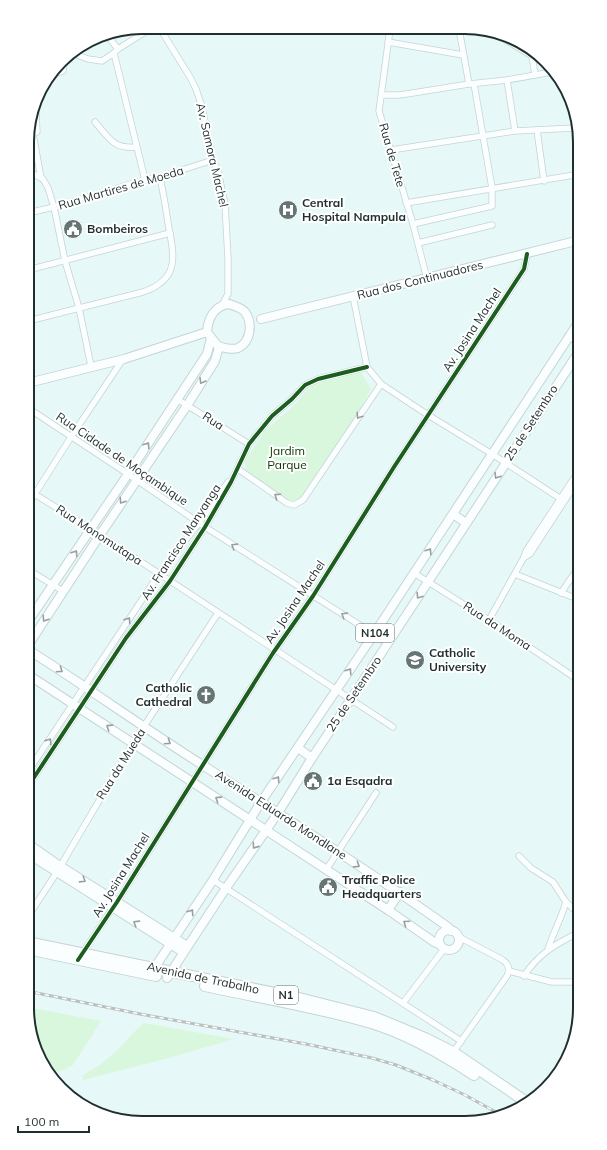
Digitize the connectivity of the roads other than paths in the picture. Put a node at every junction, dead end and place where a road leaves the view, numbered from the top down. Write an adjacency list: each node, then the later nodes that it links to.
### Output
1 (141, 34): 7 (street)
2 (163, 34): 26 (street, Av. Samora Machel)
3 (389, 34): 6 (street, Rua de Tete)
4 (459, 34): 9 (street)
5 (109, 39): 7 (street)
6 (388, 42): 9 (street); 15 (street, Rua de Tete)
7 (116, 51): 8 (street); 24 (street)
8 (77, 55)
9 (463, 55): 14 (street)
10 (532, 58): 12 (street)
11 (547, 73): 12 (street)
12 (535, 75): 13 (street)
13 (507, 80): 14 (street); 20 (street)
14 (471, 84): 15 (street); 22 (street)
15 (382, 95): 25 (street, Rua de Tete)
16 (36, 121): 21 (street)
17 (95, 122): 24 (street)
18 (572, 128): 19 (street)
19 (537, 130): 20 (street); 32 (street)
20 (515, 131): 22 (street)
21 (35, 133)
22 (484, 135): 25 (street); 33 (street)
23 (34, 140): 30 (street)
24 (136, 147): 31 (street)
25 (391, 150): 34 (street, Rua de Tete)
26 (214, 160): 29 (street, Rua Martires de Moeda); 46 (street, Av. Samora Machel)
27 (34, 174): 30 (street)
28 (573, 175): 32 (street)
29 (160, 177): 31 (street, Rua Martires de Moeda); 39 (street)
30 (41, 178): 35 (street)
31 (145, 180): 35 (street, Rua Martires de Moeda)
32 (544, 181): 33 (street)
33 (492, 188): 34 (street); 37 (street)
34 (406, 203): 37 (street, Rua de Tete)
35 (54, 207): 36 (street, Rua Martires de Moeda); 43 (street)
36 (34, 212)
37 (413, 224): 41 (street, Rua de Tete)
38 (492, 225): 41 (street)
39 (170, 234): 43 (street); 50 (street)
40 (573, 242): 42 (main road, Rua dos Continuadores)
41 (418, 243): 45 (street, Rua de Tete)
42 (527, 254): 45 (main road, Rua dos Continuadores); 71 (street, Av. Josina Machel)
43 (65, 261): 44 (street); 50 (street)
44 (34, 269)
45 (427, 279): 47 (main road, Rua dos Continuadores)
46 (228, 294): 48 (street); 49 (street)
47 (353, 296): 53 (main road, Rua dos Continuadores); 63 (street)
48 (222, 305): 49 (main road); 56 (main road)
49 (235, 306): 51 (main road)
50 (79, 308): 52 (street); 62 (street)
51 (246, 313): 53 (main road); 55 (main road)
52 (34, 319)
53 (260, 319): 55 (main road)
54 (573, 331): 57 (main road, 25 de Setembro / N104)
55 (250, 333): 59 (main road)
56 (209, 335): 59 (main road); 60 (main road); 67 (main road)
57 (570, 336): 58 (main road); 66 (main road, 25 de Setembro / N104)
58 (573, 338)
59 (220, 347): 68 (main road, one-way to 68)
60 (124, 359): 62 (main road); 72 (street)
61 (573, 360): 69 (main road, 25 de Setembro / N104)
62 (91, 366): 64 (main road)
63 (367, 367): 65 (street); 73 (street, Av. Francisco Manyanga)
64 (34, 381)
65 (380, 384): 71 (street); 76 (street, one-way to 76)
66 (531, 396): 69 (main road); 74 (main road, 25 de Setembro / N104)
67 (178, 399): 68 (street, Rua); 77 (main road, one-way to 67)
68 (188, 404): 73 (street, Rua); 78 (main road)
69 (544, 404): 75 (main road, 25 de Setembro / N104)
70 (34, 412): 72 (street, Rua Cidade de Moçambique)
71 (428, 415): 74 (street); 99 (street, Av. Josina Machel)
72 (71, 437): 77 (street, Rua Cidade de Moçambique); 81 (street)
73 (248, 444): 76 (street, Av. Francisco Manyanga)
74 (492, 454): 75 (street); 83 (main road, 25 de Setembro / N104)
75 (505, 463): 82 (street); 85 (main road, 25 de Setembro / N104, one-way to 85)
76 (238, 468): 84 (street, Av. Francisco Manyanga); 86 (street, Av. Francisco Manyanga)
77 (128, 474): 78 (street, Rua Cidade de Moçambique); 87 (main road)
78 (136, 480): 84 (street, Rua Cidade de Moçambique); 88 (main road, one-way to 88)
79 (573, 480): 82 (street)
80 (573, 486): 82 (street)
81 (34, 494): 87 (street, Rua Monomutapa)
82 (562, 500): 92 (street)
83 (453, 514): 85 (main road); 90 (main road, 25 de Setembro / N104, one-way to 83)
84 (199, 523): 86 (street, Rua Cidade de Moçambique); 91 (street, Av. Francisco Manyanga)
85 (466, 523): 95 (main road, 25 de Setembro / N104)
86 (205, 527): 94 (street, Av. Francisco Manyanga); 99 (street, Rua Cidade de Moçambique, one-way to 86)
87 (91, 529): 88 (street, Rua Monomutapa); 96 (main road, one-way to 87)
88 (100, 535): 91 (street, Rua Monomutapa); 97 (main road)
89 (34, 573): 96 (street)
90 (414, 573): 95 (street, Rua da Moma); 105 (main road, 25 de Setembro / N104)
91 (159, 574): 94 (street, Rua Monomutapa); 104 (street, Av. Francisco Manyanga, one-way to 91)
92 (515, 574): 98 (street); 103 (street)
93 (573, 575): 98 (street)
94 (170, 581): 102 (street, Rua Monomutapa); 107 (street, Av. Francisco Manyanga)
95 (428, 582): 103 (street, Rua da Moma); 108 (main road, 25 de Setembro / N104, one-way to 108)
96 (54, 586): 97 (street); 101 (main road)
97 (63, 591): 106 (main road, one-way to 106)
98 (561, 593): 100 (street)
99 (313, 596): 105 (street, Rua Cidade de Moçambique, one-way to 99); 109 (street, Av. Josina Machel)
100 (573, 597)
101 (34, 613)
102 (218, 613): 109 (street, Rua Monomutapa); 119 (street, Rua da Mueda)
103 (489, 620): 113 (street, Rua da Moma)
104 (119, 633): 107 (street); 111 (street, Av. Francisco Manyanga)
105 (374, 634): 108 (street, Rua Cidade de Moçambique); 116 (main road, 25 de Setembro / N104, one-way to 105)
106 (34, 637)
107 (126, 638): 112 (street, Av. Francisco Manyanga)
108 (388, 643): 117 (main road, 25 de Setembro / N104)
109 (275, 651): 116 (street, Rua Monomutapa); 125 (street, Av. Josina Machel)
110 (34, 653): 115 (main road, Avenida Eduardo Mondlane, one-way to 115)
111 (103, 657): 112 (street); 115 (street, Av. Francisco Manyanga)
112 (110, 662): 115 (street, Av. Francisco Manyanga)
113 (573, 676)
114 (34, 679): 118 (main road, Avenida Eduardo Mondlane)
115 (88, 689): 118 (street, Av. Francisco Manyanga); 119 (main road, Avenida Eduardo Mondlane)
116 (336, 690): 117 (street, Rua Monomutapa); 122 (main road, 25 de Setembro / N104)
117 (350, 700): 120 (street, Rua Monomutapa); 123 (main road, 25 de Setembro / N104)
118 (76, 706): 121 (main road, Avenida Eduardo Mondlane, one-way to 118); 124 (street, Av. Francisco Manyanga, one-way to 118); 126 (street, Av. Francisco Manyanga)
119 (144, 726): 121 (street, Rua da Mueda); 125 (main road, Avenida Eduardo Mondlane, one-way to 125)
120 (393, 727)
121 (133, 743): 127 (main road, Avenida Eduardo Mondlane); 137 (street, Rua da Mueda)
122 (298, 748): 123 (main road); 129 (main road, 25 de Setembro / N104, one-way to 122)
123 (312, 758): 130 (main road, 25 de Setembro / N104)
124 (34, 763)
125 (202, 765): 127 (street, Av. Josina Machel); 129 (main road, Avenida Eduardo Mondlane)
126 (34, 776)
127 (192, 782): 131 (main road, Avenida Eduardo Mondlane, one-way to 127); 143 (street, Av. Josina Machel)
128 (376, 793): 134 (street)
129 (261, 802): 130 (main road, Avenida Eduardo Mondlane); 131 (main road, 25 de Setembro / N104)
130 (278, 812): 132 (main road, 25 de Setembro / N104); 134 (main road, Avenida Eduardo Mondlane)
131 (250, 820): 132 (main road, Avenida Eduardo Mondlane); 139 (main road, 25 de Setembro / N104)
132 (266, 830): 138 (main road, Avenida Eduardo Mondlane); 140 (main road, 25 de Setembro / N104, one-way to 140)
133 (34, 849): 137 (main road)
134 (338, 852): 138 (street); 141 (main road, Avenida Eduardo Mondlane, one-way to 141)
135 (34, 856): 137 (main road)
136 (519, 856): 142 (street)
137 (58, 869): 143 (main road); 144 (street, Rua da Mueda)
138 (326, 870): 146 (main road, Avenida Eduardo Mondlane)
139 (212, 880): 140 (street); 149 (main road, 25 de Setembro / N104, one-way to 139)
140 (226, 888): 152 (main road, 25 de Setembro / N104); 161 (street)
141 (400, 892): 146 (main road); 147 (main road, Avenida Eduardo Mondlane)
142 (566, 902): 145 (street); 153 (street)
143 (115, 905): 149 (main road); 155 (street, Av. Josina Machel)
144 (34, 907)
145 (573, 908)
146 (388, 910): 151 (main road, Avenida Eduardo Mondlane, one-way to 146)
147 (454, 933): 151 (main road); 151 (main road); 157 (street)
148 (573, 936): 153 (street)
149 (171, 941): 152 (main road); 156 (main road, N104)
150 (34, 944): 155 (highway, Avenida de Trabalho / N1)
151 (441, 946): 161 (street)
152 (185, 949): 158 (main road, 25 de Setembro / N104)
153 (548, 949): 159 (street)
154 (34, 950): 155 (highway, Avenida de Trabalho / N1)
155 (80, 957): 156 (highway, Avenida de Trabalho / N1)
156 (152, 971): 158 (highway, Avenida de Trabalho / N1)
157 (509, 971): 159 (street); 162 (street)
158 (168, 974): 163 (highway, Avenida de Trabalho / N1)
159 (524, 976): 160 (street)
160 (573, 982)
161 (403, 1003): 162 (street)
162 (461, 1040): 163 (street)
163 (451, 1055): 164 (highway, Avenida de Trabalho / N1); 165 (highway, Avenida de Trabalho / N1)
164 (523, 1100)
165 (517, 1103)

